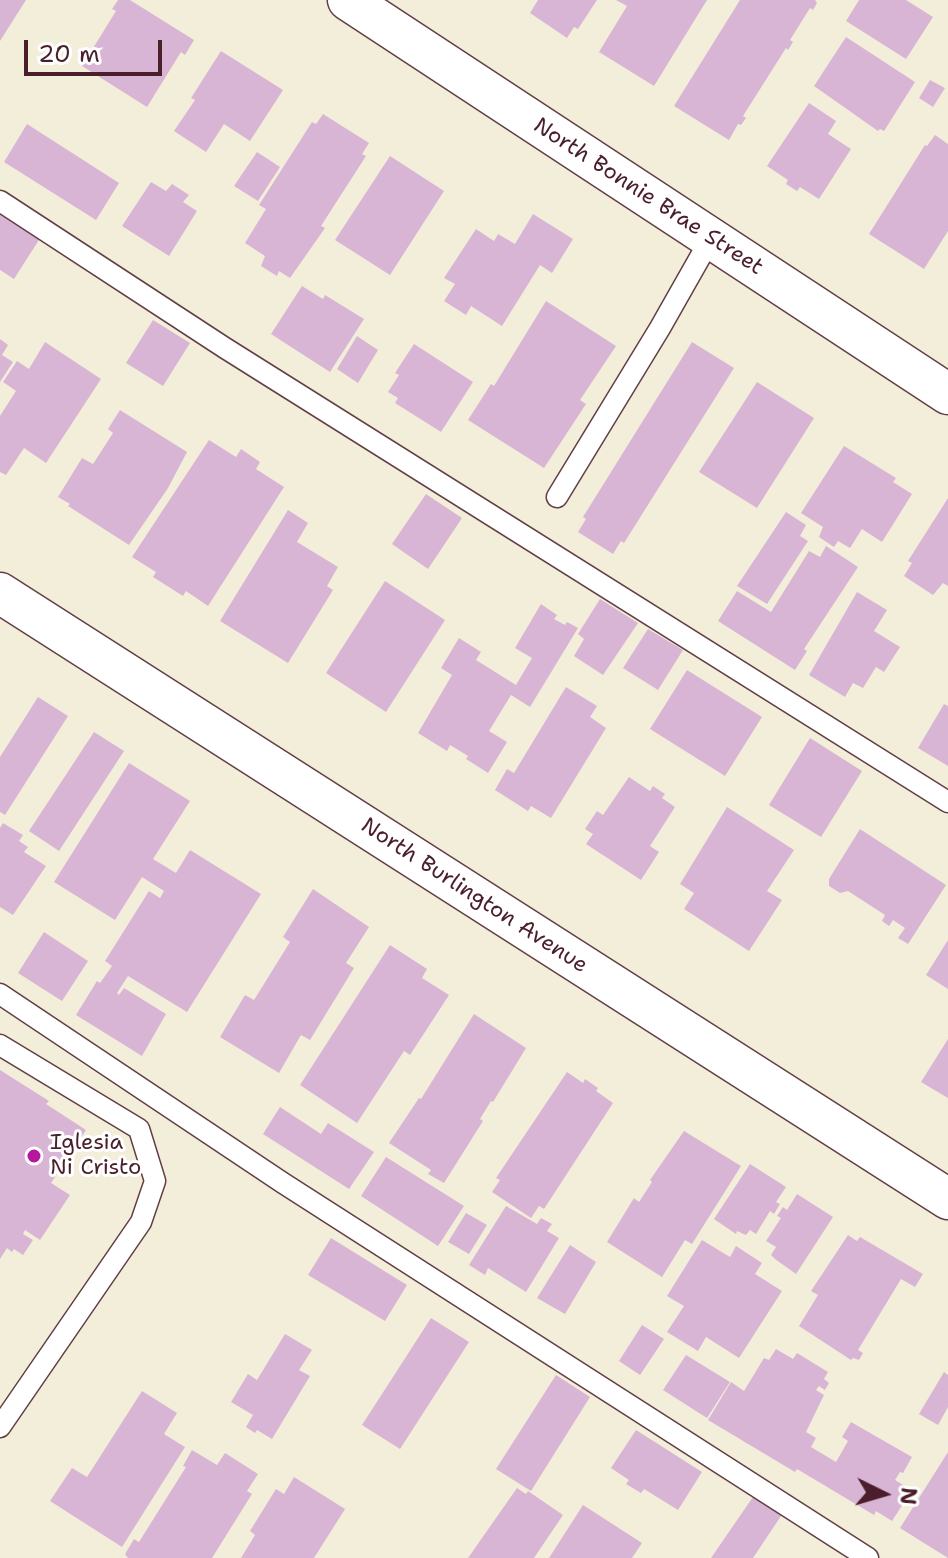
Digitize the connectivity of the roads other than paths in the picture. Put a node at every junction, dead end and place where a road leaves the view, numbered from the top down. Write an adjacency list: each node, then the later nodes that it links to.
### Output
1 (348, 0): 3 (street, North Bonnie Brae Street)
2 (0, 201): 7 (lane)
3 (711, 238): 4 (street, North Bonnie Brae Street); 5 (lane)
4 (948, 394)
5 (557, 497)
6 (0, 593): 10 (street, North Burlington Avenue)
7 (948, 802)
8 (0, 994): 12 (lane)
9 (0, 1045): 11 (lane)
10 (948, 1199)
11 (0, 1427)
12 (868, 1558)

